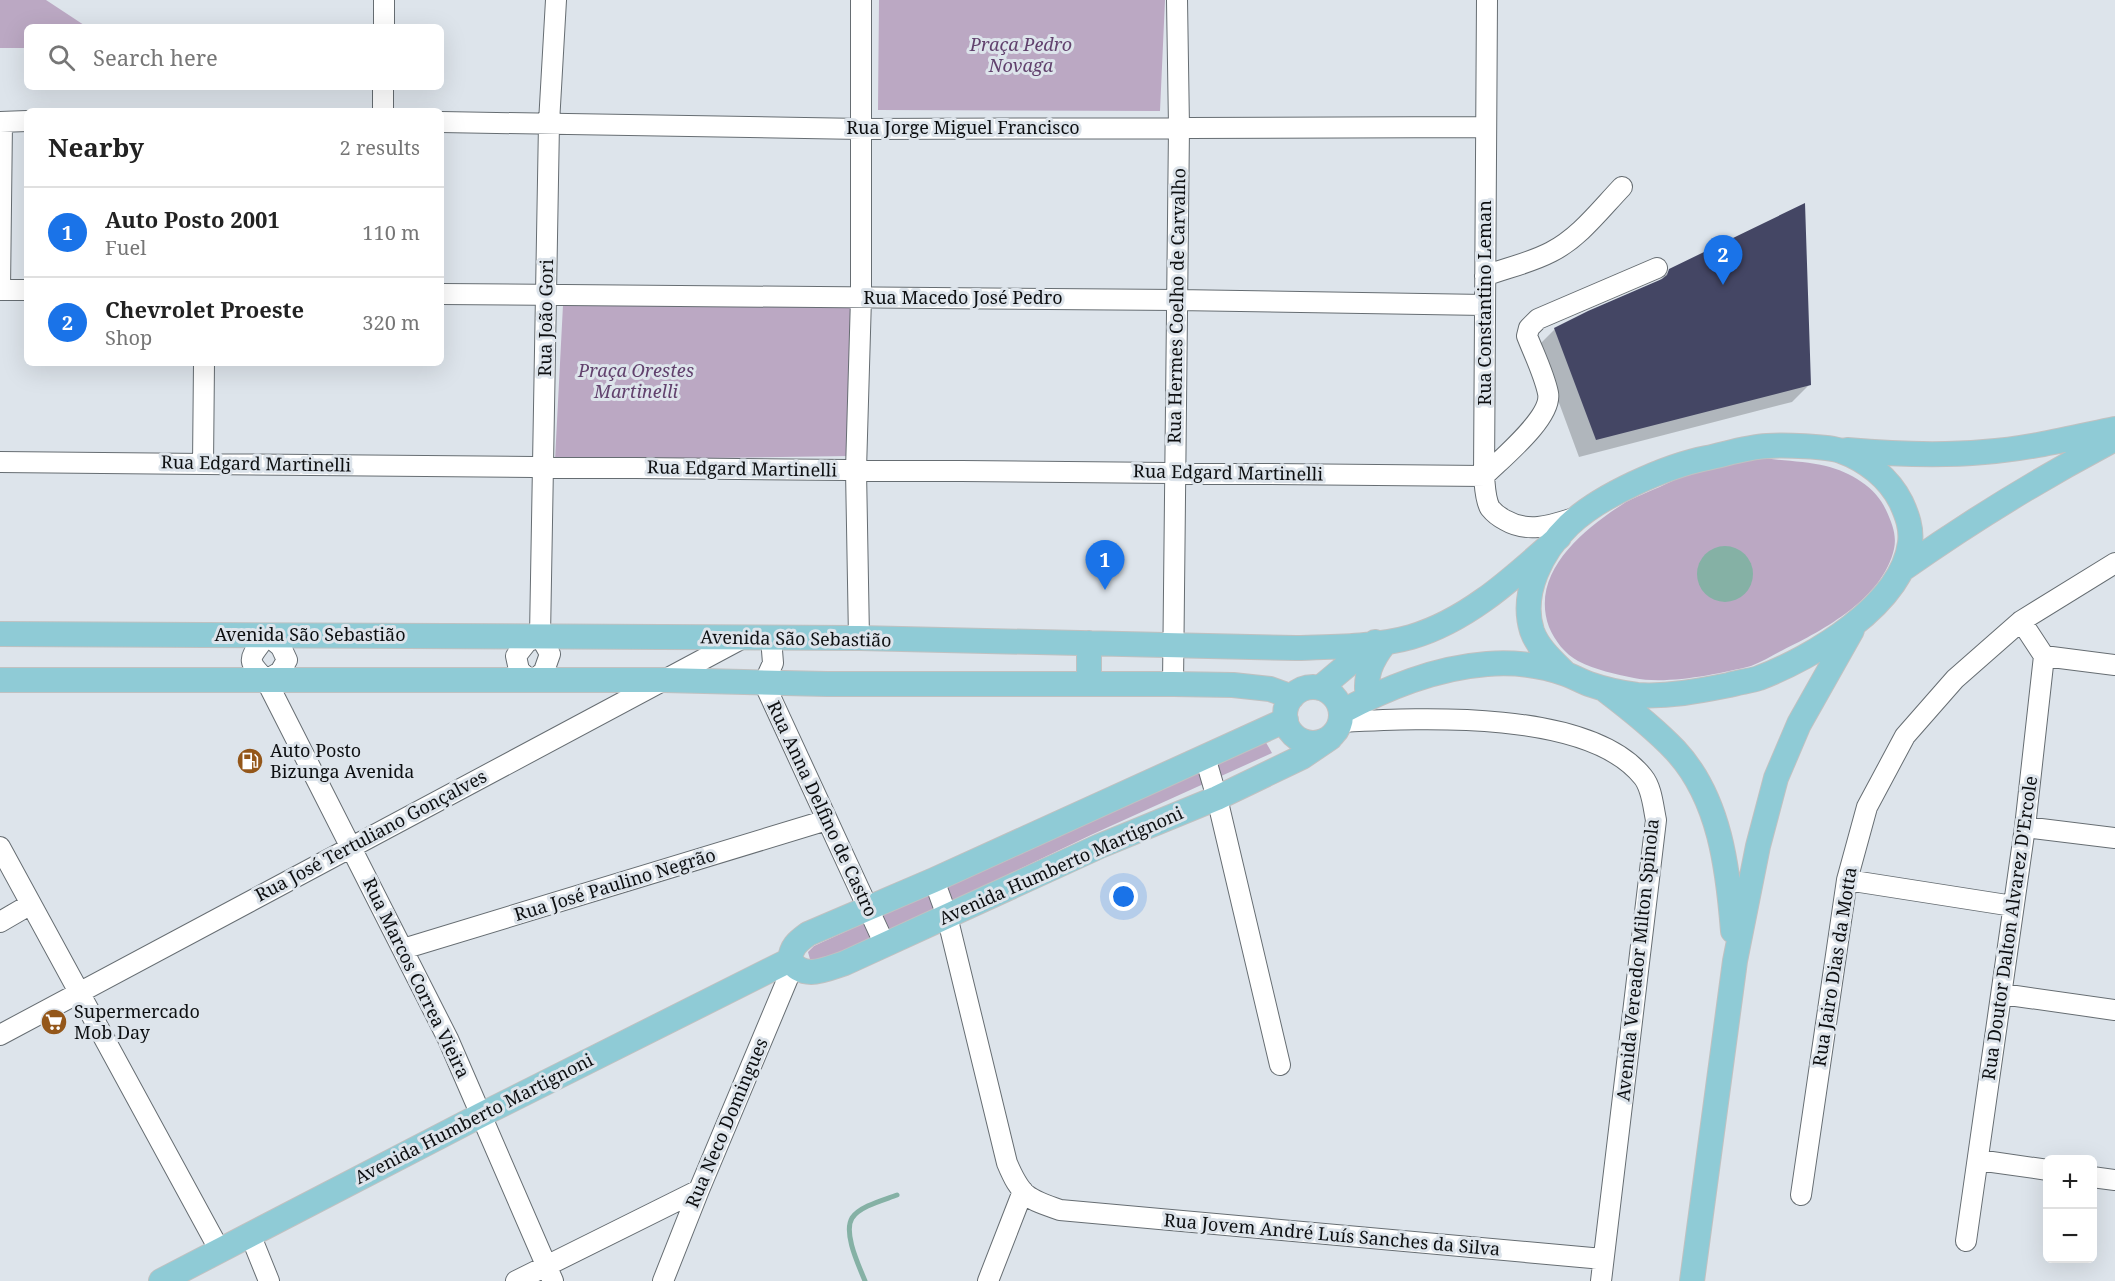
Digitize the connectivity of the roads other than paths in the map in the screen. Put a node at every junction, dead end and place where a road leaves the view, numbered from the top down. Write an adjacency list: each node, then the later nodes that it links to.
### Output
1 (384, 0): 6 (street)
2 (556, 0): 12 (street, Rua João Gori)
3 (861, 0): 15 (street)
4 (1177, 0): 13 (street, Rua Hermes Coelho de Carvalho)
5 (1487, 0): 14 (street, Rua Constantino Leman)
6 (384, 24)
7 (383, 90): 8 (street)
8 (383, 108)
9 (24, 121): 10 (street)
10 (1, 122): 19 (street)
11 (444, 122): 12 (street, Rua Jorge Miguel Francisco)
12 (549, 123): 15 (street, Rua Jorge Miguel Francisco); 22 (street, Rua João Gori)
13 (1179, 127): 14 (street, Rua Jorge Miguel Francisco); 15 (street, Rua Jorge Miguel Francisco); 24 (street, Rua Hermes Coelho de Carvalho)
14 (1486, 127): 18 (street, Rua Constantino Leman)
15 (862, 129): 23 (street)
16 (1622, 187): 18 (street)
17 (1657, 268): 35 (street)
18 (1485, 276): 25 (street, Rua Constantino Leman)
19 (0, 289): 20 (street)
20 (24, 290)
21 (444, 294): 22 (street, Rua Macedo José Pedro)
22 (547, 296): 23 (street, Rua Macedo José Pedro); 32 (street, Rua João Gori)
23 (861, 298): 24 (street, Rua Macedo José Pedro); 33 (street)
24 (1177, 300): 25 (street, Rua Macedo José Pedro); 34 (street, Rua Hermes Coelho de Carvalho)
25 (1485, 305): 35 (street, Rua Constantino Leman)
26 (204, 366): 31 (street)
27 (2115, 429): 29 (main road)
28 (2115, 439): 39 (main road)
29 (1839, 450): 36 (main road); 39 (main road)
30 (0, 462): 31 (street, Rua Edgard Martinelli)
31 (203, 464): 32 (street, Rua Edgard Martinelli)
32 (543, 467): 33 (street, Rua Edgard Martinelli); 44 (street, Rua João Gori)
33 (856, 470): 34 (street, Rua Edgard Martinelli); 47 (street)
34 (1175, 473): 35 (street, Rua Edgard Martinelli); 50 (street, Rua Hermes Coelho de Carvalho)
35 (1484, 476): 36 (street, Rua Constantino Leman)
36 (1580, 516): 37 (main road)
37 (1559, 537): 48 (main road, Avenida São Sebastião); 53 (main road)
38 (2115, 563): 40 (street, Rua Jairo Dias da Motta)
39 (1903, 569): 41 (main road)
40 (2021, 621): 51 (street); 74 (street, Rua Jairo Dias da Motta)
41 (1855, 625): 61 (main road); 82 (main road)
42 (0, 634): 43 (main road, Avenida São Sebastião)
43 (267, 635): 44 (main road, Avenida São Sebastião); 55 (street, Rua Marcos Correa Vieira); 55 (street)
44 (540, 636): 45 (main road, Avenida São Sebastião); 57 (street, Rua João Gori); 57 (street)
45 (743, 638): 46 (main road, Avenida São Sebastião); 56 (street, Rua José Tertuliano Gonçalves)
46 (771, 638): 47 (main road, Avenida São Sebastião); 58 (street, Rua Anna Delfino de Castro)
47 (859, 638): 49 (main road, Avenida São Sebastião)
48 (1381, 642): 50 (main road, Avenida São Sebastião); 62 (main road); 63 (main road)
49 (1089, 643): 50 (main road, Avenida São Sebastião); 59 (main road)
50 (1172, 646): 60 (street, Rua Hermes Coelho de Carvalho)
51 (2044, 656): 52 (street); 69 (street, Rua Doutor Dalton Alvarez D'Ercole)
52 (2115, 664)
53 (1566, 674): 61 (main road); 63 (main road)
54 (0, 680): 55 (main road)
55 (266, 680): 57 (main road); 72 (street, Rua Marcos Correa Vieira)
56 (664, 680): 57 (main road); 58 (main road); 72 (street, Rua José Tertuliano Gonçalves)
57 (532, 682)
58 (764, 683): 59 (main road); 68 (street, Rua Anna Delfino de Castro)
59 (1089, 684): 60 (main road)
60 (1173, 684): 64 (main road)
61 (1601, 687): 82 (main road)
62 (1320, 688): 64 (main road); 65 (main road)
63 (1368, 698): 65 (main road)
64 (1289, 709): 65 (main road); 66 (main road)
65 (1337, 724): 67 (main road, Avenida Humberto Martignoni); 100 (street, Avenida Vereador Milton Spinola)
66 (1205, 757): 67 (street); 73 (main road)
67 (1217, 798): 78 (main road, Avenida Humberto Martignoni); 88 (street)
68 (827, 820): 77 (street, Rua Anna Delfino de Castro); 81 (street, Rua José Paulino Negrão)
69 (2025, 827): 70 (street); 76 (street, Rua Doutor Dalton Alvarez D'Ercole)
70 (2115, 838)
71 (0, 847): 75 (street)
72 (351, 847): 81 (street, Rua Marcos Correa Vieira); 84 (street, Rua José Tertuliano Gonçalves)
73 (934, 880): 77 (main road); 78 (street)
74 (1847, 880): 76 (street); 96 (street, Rua Jairo Dias da Motta)
75 (31, 904): 79 (street); 84 (street)
76 (2013, 906): 85 (street, Rua Doutor Dalton Alvarez D'Ercole)
77 (868, 908): 80 (street, Rua Anna Delfino de Castro); 83 (main road)
78 (947, 916): 80 (main road, Avenida Humberto Martignoni); 95 (street)
79 (0, 922)
80 (885, 945): 83 (main road, Avenida Humberto Martignoni)
81 (403, 949): 89 (street, Rua Marcos Correa Vieira)
82 (1735, 962): 108 (main road)
83 (792, 963): 89 (main road, Avenida Humberto Martignoni); 94 (street, Rua Neco Domingues)
84 (79, 993): 87 (street, Rua José Tertuliano Gonçalves); 99 (street)
85 (2002, 994): 86 (street); 90 (street, Rua Doutor Dalton Alvarez D'Ercole)
86 (2115, 1010)
87 (0, 1035)
88 (1280, 1065)
89 (481, 1115): 97 (main road, Avenida Humberto Martignoni); 101 (street, Rua Marcos Correa Vieira)
90 (1978, 1160): 91 (street); 98 (street, Rua Doutor Dalton Alvarez D'Ercole)
91 (2043, 1169)
92 (2097, 1178): 93 (street)
93 (2115, 1180)
94 (699, 1190): 101 (street); 105 (street, Rua Neco Domingues)
95 (1023, 1191): 100 (street, Rua Jovem André Luís Sanches da Silva); 106 (street)
96 (1801, 1195)
97 (250, 1234): 99 (main road, Avenida Humberto Martignoni); 103 (street)
98 (1966, 1241)
99 (220, 1251): 102 (main road, Avenida Humberto Martignoni)
100 (1603, 1260): 107 (street, Avenida Vereador Milton Spinola)
101 (549, 1274): 104 (street)
102 (161, 1281)
103 (269, 1281)
104 (516, 1281)
105 (663, 1281)
106 (988, 1281)
107 (1600, 1281)
108 (1692, 1281)

